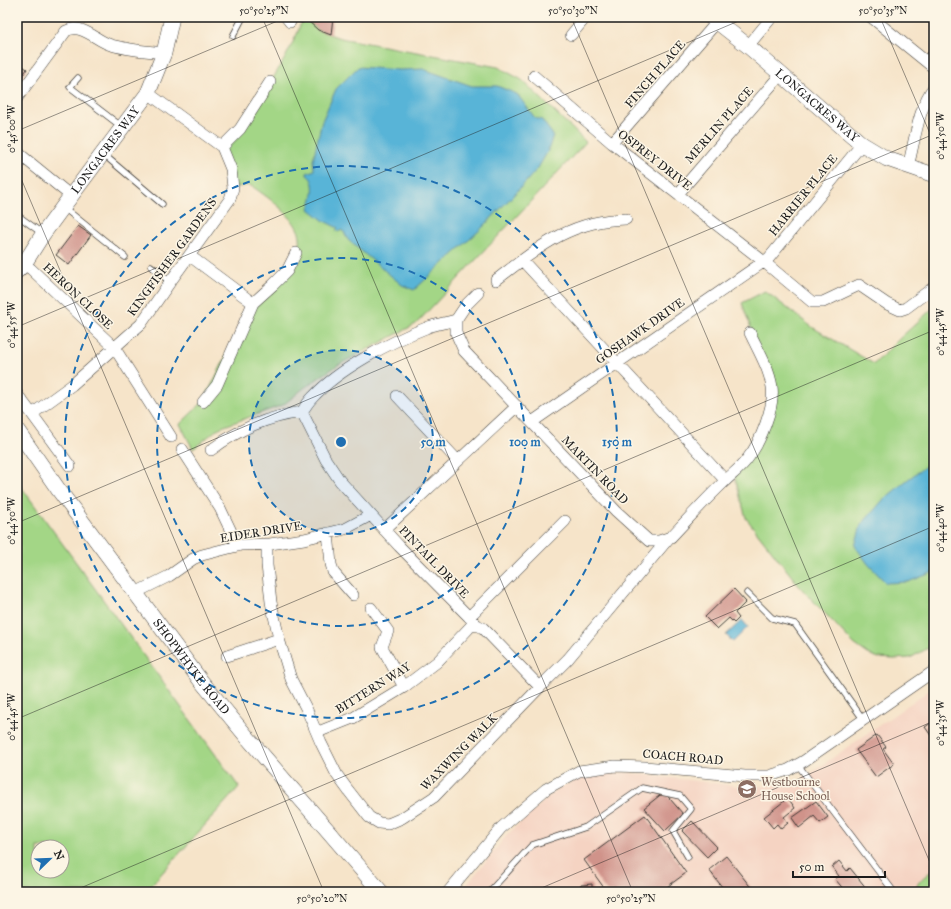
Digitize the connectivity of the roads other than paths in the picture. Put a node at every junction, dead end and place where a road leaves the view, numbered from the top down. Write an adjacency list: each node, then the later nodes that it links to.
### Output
1 (172, 17): 10 (main road, LONGACRES WAY)
2 (243, 17): 8 (lane)
3 (586, 17): 7 (street)
4 (772, 17): 9 (street)
5 (871, 17): 11 (street)
6 (714, 20): 9 (main road, LONGACRES WAY); 20 (street, FINCH PLACE)
7 (571, 35)
8 (234, 36)
9 (748, 46): 12 (main road, LONGACRES WAY)
10 (164, 53): 17 (main road, LONGACRES WAY); 18 (street)
11 (932, 61)
12 (781, 74): 21 (main road, LONGACRES WAY); 27 (street, MERLIN PLACE)
13 (534, 76): 20 (street, OSPREY DRIVE)
14 (78, 78): 19 (lane)
15 (270, 82): 22 (street)
16 (934, 87): 25 (street)
17 (148, 94): 19 (main road, LONGACRES WAY); 22 (street)
18 (17, 98)
19 (123, 127): 24 (main road, LONGACRES WAY)
20 (612, 143): 27 (street, OSPREY DRIVE)
21 (862, 144): 25 (main road, LONGACRES WAY); 37 (street, HARRIER PLACE)
22 (222, 147): 34 (street, KINGFISHER GARDENS)
23 (17, 152): 28 (street)
24 (103, 154): 28 (main road, LONGACRES WAY); 29 (lane)
25 (908, 167): 26 (main road, LONGACRES WAY)
26 (934, 176)
27 (678, 194): 37 (street, OSPREY DRIVE)
28 (67, 201): 32 (main road, LONGACRES WAY); 35 (lane)
29 (162, 204)
30 (17, 215): 32 (lane)
31 (626, 219): 36 (street)
32 (43, 234): 39 (main road, LONGACRES WAY)
33 (296, 253): 44 (street)
34 (190, 256): 41 (street, KINGFISHER GARDENS); 44 (street)
35 (125, 257)
36 (522, 260): 40 (street); 48 (street)
37 (764, 261): 42 (street, OSPREY DRIVE); 48 (street, GOSHAWK DRIVE)
38 (151, 266): 41 (lane)
39 (20, 268): 47 (street, HERON CLOSE)
40 (496, 280)
41 (170, 282): 47 (street, KINGFISHER GARDENS)
42 (934, 287)
43 (478, 294): 45 (street)
44 (253, 303): 51 (street)
45 (456, 320): 52 (street, MARTIN ROAD); 53 (street)
46 (750, 333): 62 (street)
47 (114, 347): 54 (street, HERON CLOSE); 57 (street, HERON CLOSE)
48 (617, 363): 55 (street, GOSHAWK DRIVE); 62 (street)
49 (17, 394): 54 (street)
50 (397, 396): 60 (street)
51 (203, 402)
52 (516, 406): 55 (street, MARTIN ROAD); 60 (street)
53 (302, 412): 59 (street); 63 (street, PINTAIL DRIVE)
54 (32, 414): 61 (street)
55 (532, 422): 67 (street, MARTIN ROAD)
56 (17, 430): 70 (main road, SHOPWHYKE ROAD)
57 (171, 437)
58 (182, 449): 69 (street)
59 (210, 450)
60 (458, 461): 65 (street)
61 (70, 466)
62 (725, 480): 67 (street)
63 (371, 515): 65 (street, PINTAIL DRIVE); 66 (street, EIDER DRIVE)
64 (565, 521): 74 (street)
65 (384, 530): 74 (street, PINTAIL DRIVE)
66 (328, 532): 68 (street, EIDER DRIVE); 72 (street)
67 (669, 538): 80 (street)
68 (267, 544): 69 (street, EIDER DRIVE); 76 (street)
69 (238, 546): 70 (street, EIDER DRIVE)
70 (135, 593): 85 (main road, SHOPWHYKE ROAD)
71 (747, 593): 81 (lane)
72 (353, 595)
73 (371, 608): 79 (street)
74 (469, 616): 75 (street, PINTAIL DRIVE)
75 (477, 625): 79 (street, BITTERN WAY); 80 (street, PINTAIL DRIVE)
76 (279, 639): 77 (street); 82 (street)
77 (227, 656)
78 (934, 671): 81 (street, COACH ROAD)
79 (404, 687): 82 (street, BITTERN WAY)
80 (540, 687): 82 (street, WAXWING WALK)
81 (863, 719): 83 (street, COACH ROAD)
82 (318, 732)
83 (798, 764): 86 (street, COACH ROAD); 88 (lane)
84 (688, 857): 87 (lane)
85 (381, 892)
86 (448, 892)
87 (489, 892)
88 (894, 892)

